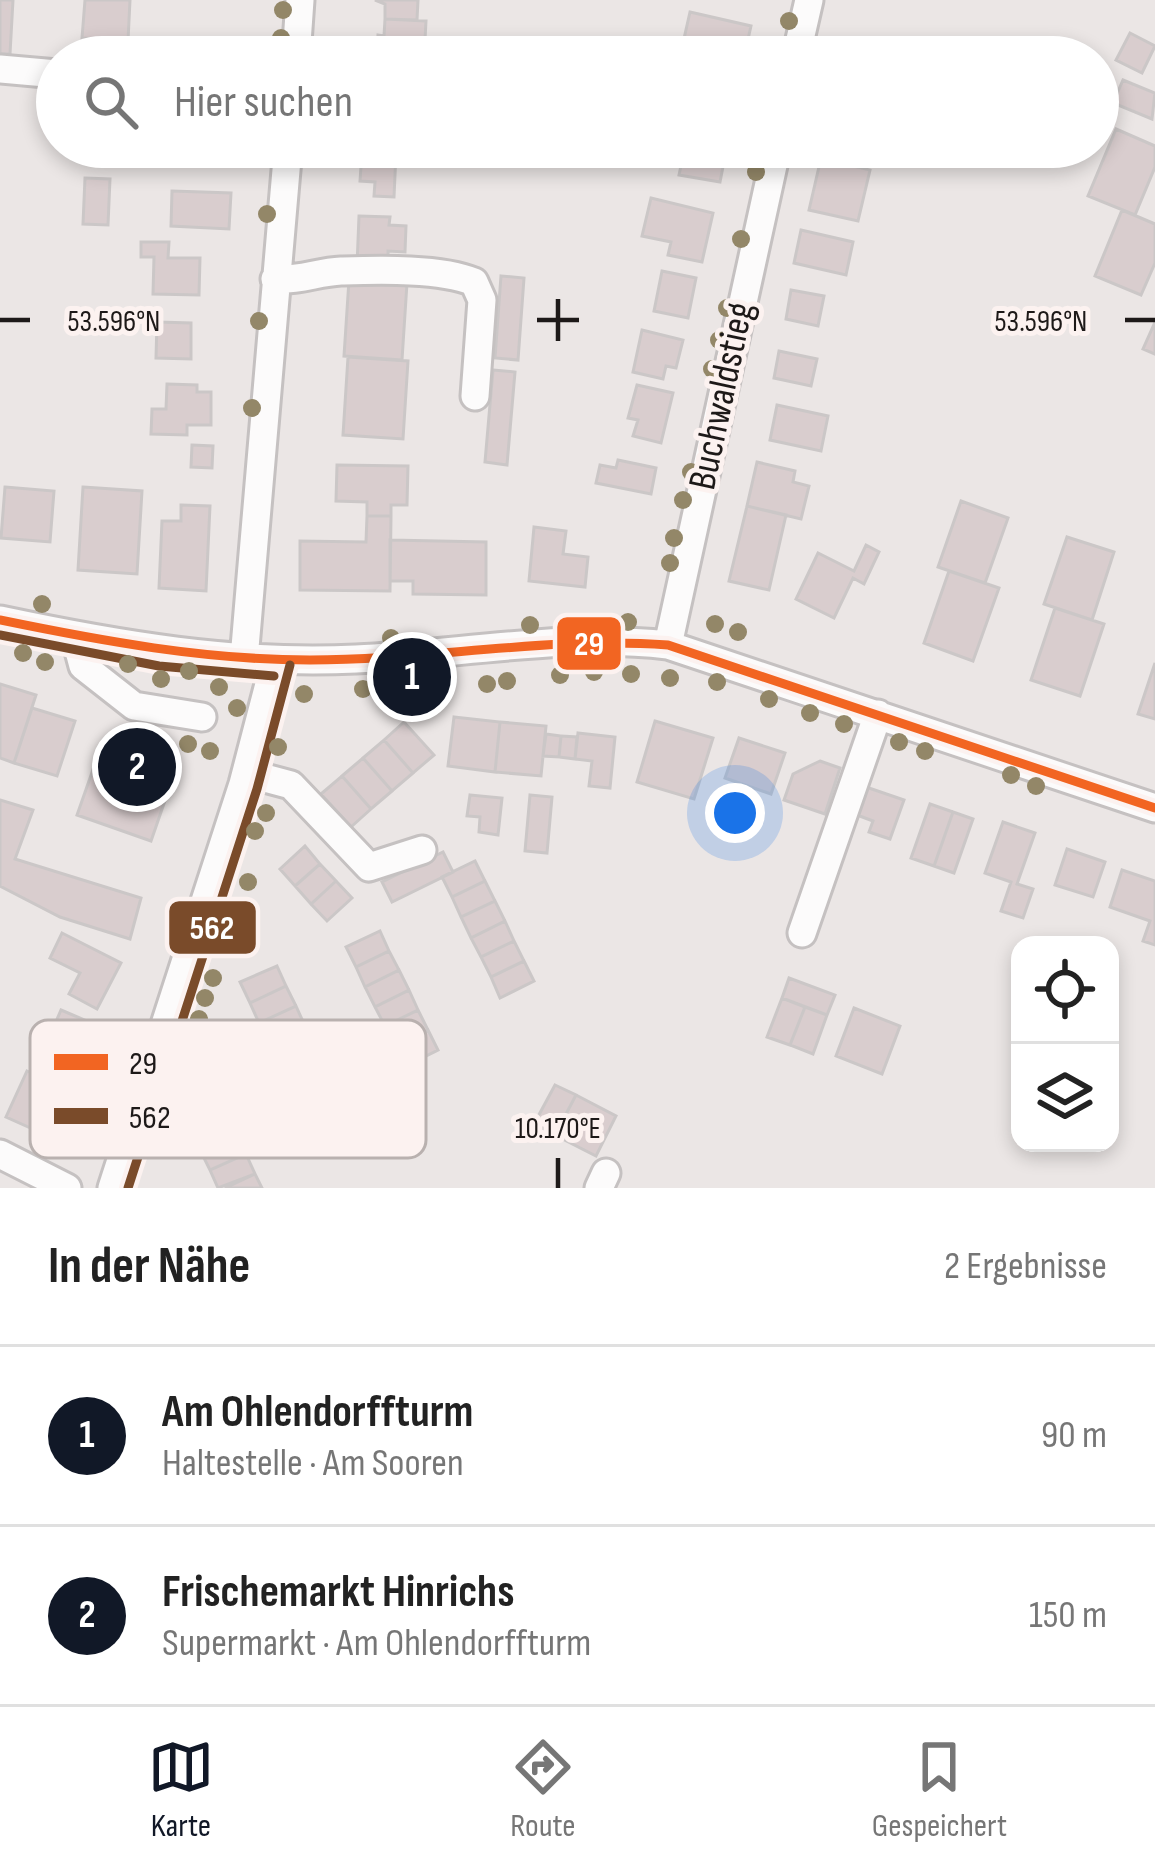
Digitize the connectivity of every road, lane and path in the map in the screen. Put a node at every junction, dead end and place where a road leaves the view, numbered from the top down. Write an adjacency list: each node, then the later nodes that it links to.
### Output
1 (300, 0): 3 (street)
2 (809, 0): 4 (street)
3 (297, 36)
4 (801, 36)
5 (0, 69): 6 (street)
6 (36, 72)
7 (286, 168): 9 (street)
8 (772, 168): 13 (street, Buchwaldstieg)
9 (275, 279): 10 (street); 14 (street)
10 (475, 396)
11 (0, 620): 12 (street)
12 (75, 636): 14 (street); 17 (street)
13 (668, 645): 15 (street); 16 (street)
14 (244, 658): 15 (street)
15 (275, 661): 18 (street)
16 (878, 714): 19 (street); 21 (street)
17 (202, 717)
18 (246, 773): 20 (street); 22 (street)
19 (1155, 808)
20 (422, 850)
21 (802, 933)
22 (166, 1020)
23 (0, 1154): 25 (street)
24 (122, 1158): 26 (street)
25 (67, 1188)
26 (112, 1188)

